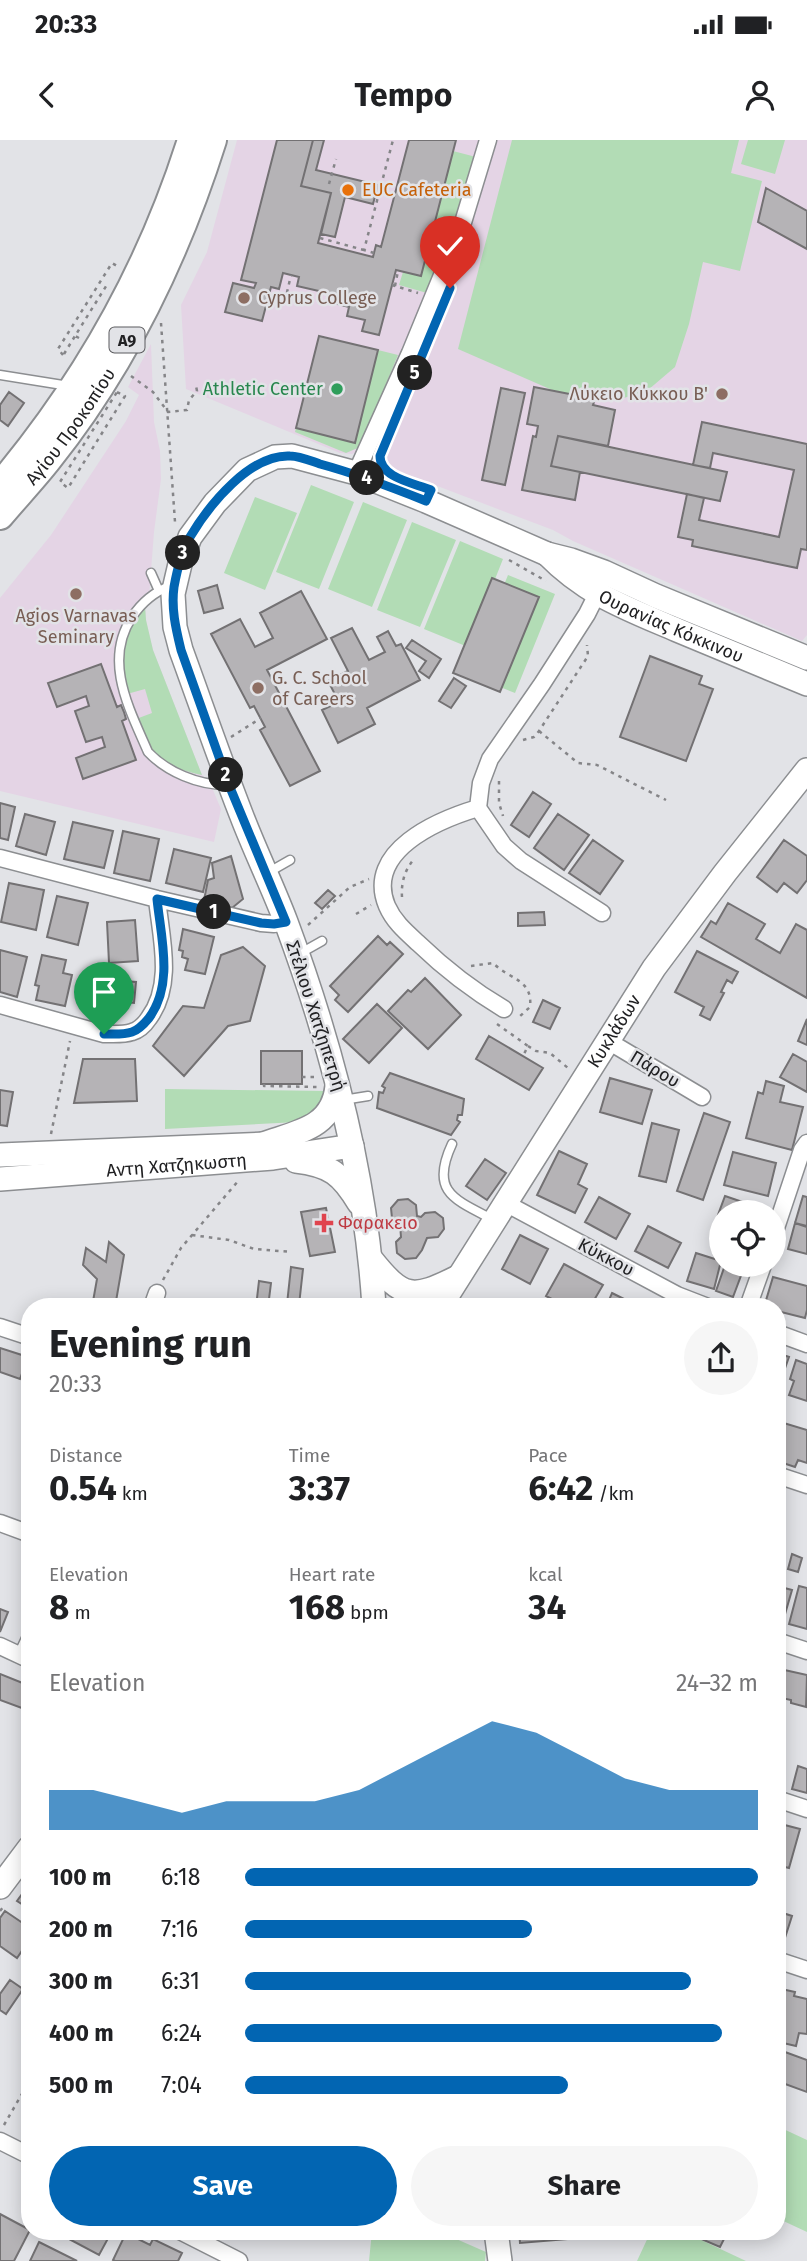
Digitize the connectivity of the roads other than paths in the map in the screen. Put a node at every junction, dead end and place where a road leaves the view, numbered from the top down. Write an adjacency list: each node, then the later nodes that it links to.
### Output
1 (191, 140): 5 (main road, Αγίου Προκοπίου / A9)
2 (213, 140): 8 (main road, Αγίου Προκοπίου / A9)
3 (488, 140): 6 (street)
4 (0, 374): 5 (lane)
5 (75, 387): 7 (main road, Αγίου Προκοπίου / A9)
6 (356, 473): 9 (main road, Ουρανίας Κόκκινου); 10 (main road, Ουρανίας Κόκκινου)
7 (0, 485)
8 (0, 516)
9 (183, 530): 12 (main road, Στέλιου Χατζηπετρή)
10 (547, 554): 13 (main road, Ουρανίας Κόκκινου); 14 (main road, Ουρανίας Κόκκινου)
11 (151, 573): 12 (lane)
12 (167, 588): 17 (main road, Στέλιου Χατζηπετρή); 17 (lane)
13 (597, 594): 15 (main road, Ουρανίας Κόκκινου); 18 (street)
14 (807, 659)
15 (807, 684)
16 (805, 774): 29 (main road, Κυκλάδων)
17 (229, 785): 21 (main road, Στέλιου Χατζηπετρή)
18 (478, 808): 23 (street); 28 (street)
19 (0, 858): 22 (street)
20 (290, 860): 21 (lane)
21 (266, 873): 24 (main road, Στέλιου Χατζηπετρή)
22 (157, 899): 24 (street); 27 (street)
23 (602, 913)
24 (296, 925): 26 (main road, Στέλιου Χατζηπετρή)
25 (322, 941): 26 (lane)
26 (297, 955): 30 (main road, Στέλιου Χατζηπετρή)
27 (0, 1005)
28 (509, 1017)
29 (608, 1041): 32 (street, Πάρου); 41 (main road, Κυκλάδων)
30 (333, 1086): 31 (lane); 33 (main road, Στέλιου Χατζηπετρή); 36 (main road)
31 (368, 1096)
32 (702, 1097)
33 (351, 1142): 36 (main road, Αντη Χατζηκωστη); 40 (main road, Στέλιου Χατζηπετρή)
34 (807, 1143): 39 (street)
35 (452, 1144): 41 (lane)
36 (268, 1151): 37 (main road, Αντη Χατζηκωστη); 38 (main road, Αντη Χατζηκωστη); 40 (main road)
37 (0, 1155)
38 (0, 1179)
39 (785, 1200)
40 (364, 1212): 42 (main road, Στέλιου Χατζηπετρή)
41 (501, 1212): 43 (main road, Κυκλάδων); 47 (street, Κύκκου)
42 (371, 1259): 43 (main road); 45 (main road, Στέλιου Χατζηπετρή)
43 (458, 1277): 46 (main road, Κυκλάδων)
44 (759, 1277): 48 (street)
45 (373, 1298)
46 (449, 1298)
47 (668, 1298)
48 (751, 1298)
49 (0, 1327): 50 (street)
50 (21, 1334)
51 (786, 1336): 52 (street)
52 (807, 1344)
53 (786, 1478): 54 (street)
54 (807, 1485)
55 (0, 1523): 56 (street)
56 (21, 1531)
57 (786, 1645): 59 (street)
58 (0, 1646): 60 (street)
59 (807, 1651)
60 (21, 1656)
61 (786, 1802): 62 (street)
62 (807, 1809)
63 (21, 1859): 64 (main road)
64 (0, 1887)
65 (786, 1963): 66 (street)
66 (807, 1970)
67 (0, 2141): 68 (street)
68 (21, 2152)
69 (198, 2240): 71 (street)
70 (497, 2240): 72 (main road)
71 (240, 2261)
72 (500, 2261)

